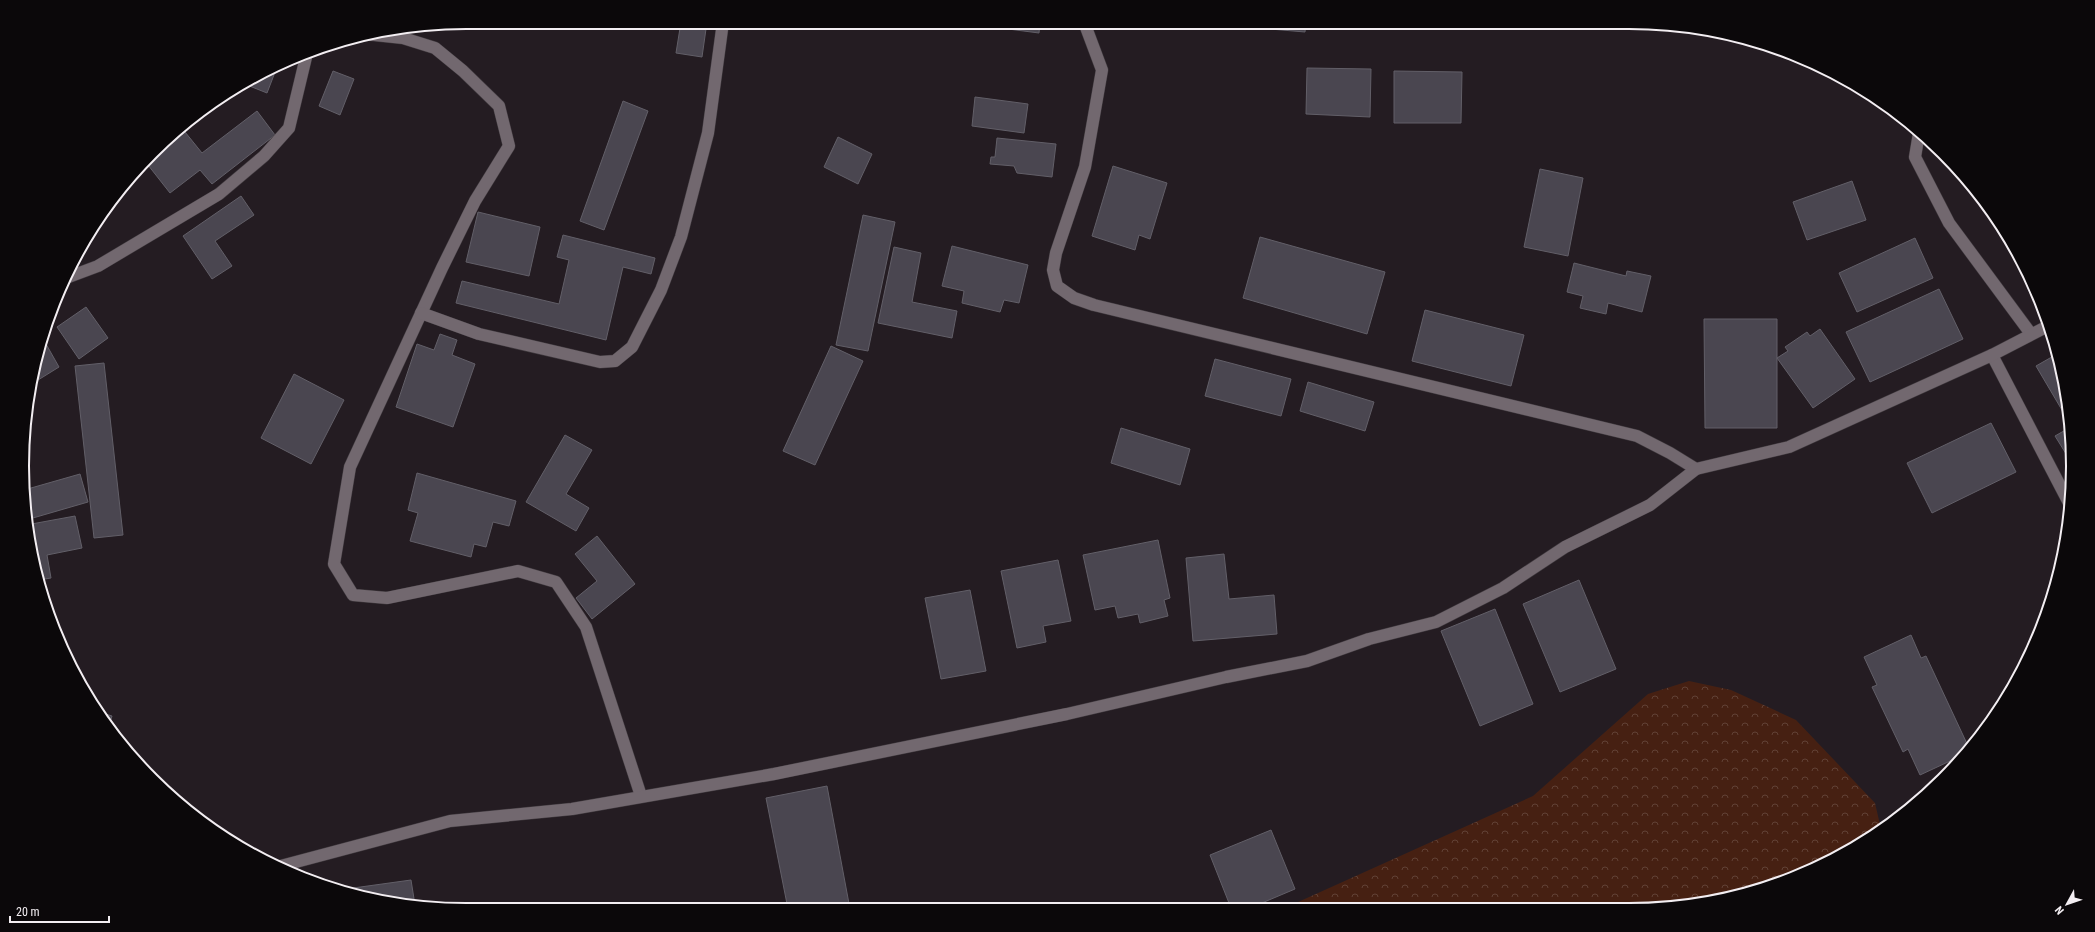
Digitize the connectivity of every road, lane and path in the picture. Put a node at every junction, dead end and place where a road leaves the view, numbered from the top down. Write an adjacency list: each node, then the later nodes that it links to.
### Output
1 (722, 29): 7 (street)
2 (1087, 29): 11 (street)
3 (386, 36): 7 (street)
4 (305, 60): 6 (street)
5 (1919, 139): 9 (street)
6 (73, 275)
7 (421, 313): 13 (street)
8 (2044, 328): 9 (street)
9 (2031, 334): 10 (street)
10 (1992, 355): 11 (street); 12 (street)
11 (1696, 469): 13 (street)
12 (2065, 495)
13 (641, 796): 14 (street)
14 (287, 864)

